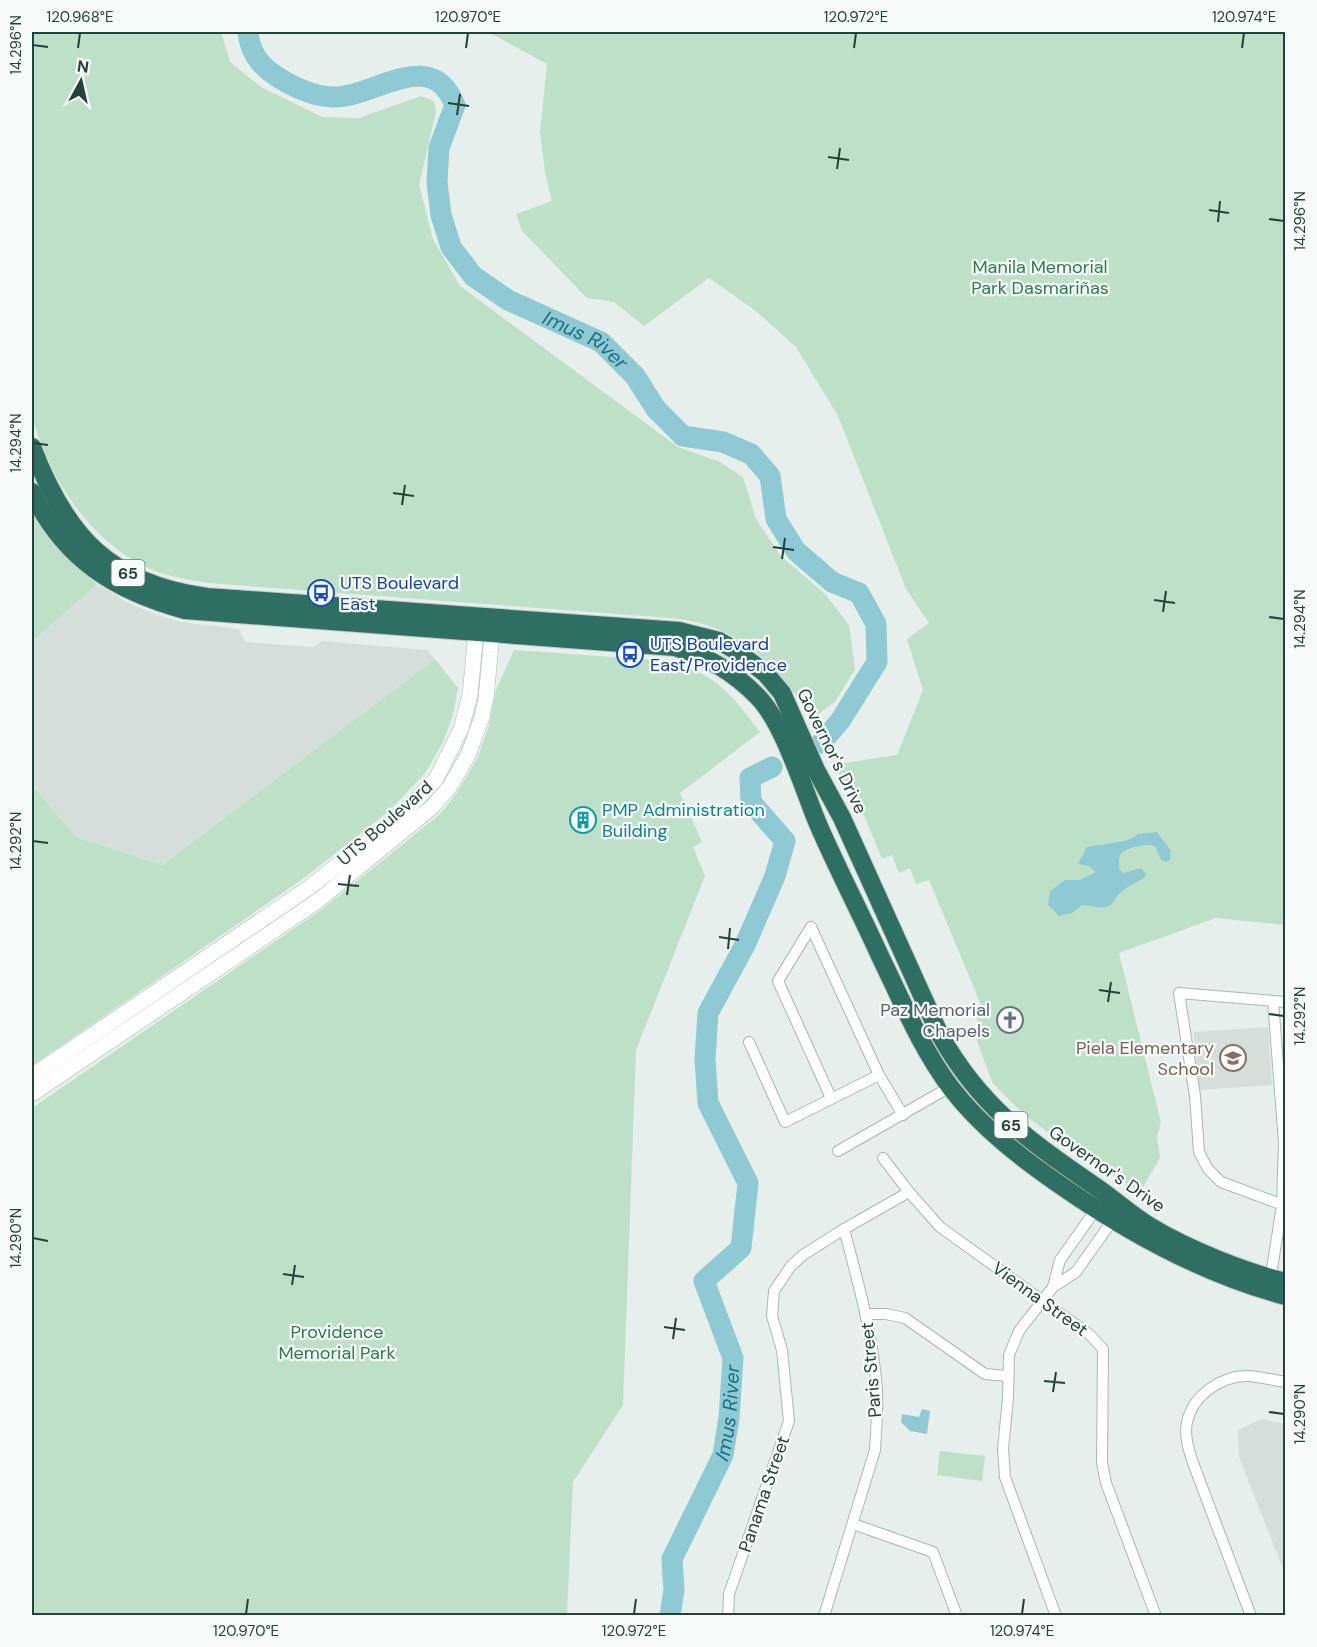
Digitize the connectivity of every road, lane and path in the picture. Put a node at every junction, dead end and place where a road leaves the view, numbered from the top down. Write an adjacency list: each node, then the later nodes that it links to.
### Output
1 (32, 447): 3 (highway, Governor's Drive / 65)
2 (32, 492): 4 (highway, Governor's Drive / 65)
3 (485, 617): 4 (main road, UTS Boulevard); 17 (highway, Governor's Drive / 65)
4 (484, 634): 9 (main road, UTS Boulevard); 10 (highway, Governor's Drive / 65); 11 (main road, UTS Boulevard)
5 (1273, 1001): 6 (street); 18 (street); 18 (street)
6 (1286, 1002)
7 (749, 1041): 12 (street)
8 (879, 1075): 12 (street); 12 (street); 13 (street)
9 (32, 1076)
10 (950, 1087): 13 (street); 19 (highway, Governor's Drive / 65)
11 (32, 1094)
12 (831, 1098)
13 (903, 1114): 14 (street)
14 (838, 1151)
15 (883, 1158): 16 (street, Vienna Street)
16 (909, 1192): 21 (street, Panama Street); 24 (street, Vienna Street)
17 (1107, 1194): 19 (street); 20 (highway, Governor's Drive / 65)
18 (1284, 1206): 23 (street)
19 (1096, 1210): 20 (highway, Governor's Drive / 65); 22 (street)
20 (1117, 1213): 22 (street); 23 (highway, Governor's Drive / 65)
21 (844, 1228): 25 (street, Paris Street); 29 (street, Panama Street)
22 (1053, 1287): 24 (street)
23 (1278, 1287)
24 (1042, 1301): 26 (street); 33 (street, Vienna Street)
25 (866, 1314): 26 (street); 28 (street, Paris Street)
26 (1008, 1376): 32 (street)
27 (1286, 1382): 34 (street)
28 (853, 1524): 30 (street, Paris Street); 31 (street)
29 (728, 1616)
30 (824, 1616)
31 (957, 1616)
32 (1056, 1616)
33 (1156, 1616)
34 (1251, 1616)

